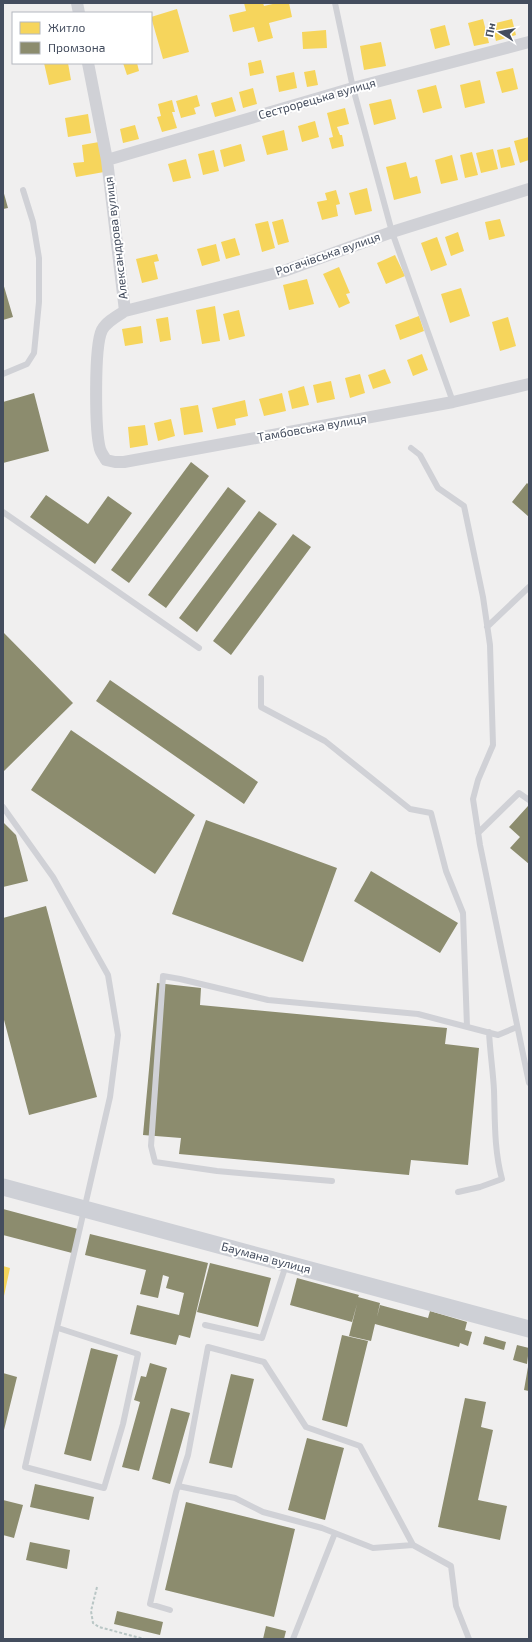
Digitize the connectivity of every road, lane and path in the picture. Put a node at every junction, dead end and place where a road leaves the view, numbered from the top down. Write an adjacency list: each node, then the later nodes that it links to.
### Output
1 (334, 3): 4 (lane)
2 (529, 42): 4 (street, Сестрорецька вулиця)
3 (88, 64): 5 (street, Александрова вулиця)
4 (353, 88): 5 (street, Сестрорецька вулиця); 8 (lane)
5 (107, 160): 9 (street, Александрова вулиця)
6 (529, 189): 8 (street, Рогачівська вулиця)
7 (23, 190): 10 (lane)
8 (392, 232): 9 (street, Рогачівська вулиця); 12 (lane)
9 (125, 311): 14 (street, Александрова вулиця)
10 (3, 374)
11 (529, 384): 12 (street, Тамбовська вулиця)
12 (453, 402): 14 (street, Тамбовська вулиця)
13 (411, 448): 17 (lane)
14 (100, 450)
15 (3, 512): 18 (lane)
16 (529, 588): 17 (lane)
17 (487, 627): 22 (lane)
18 (199, 648)
19 (261, 678): 23 (lane)
20 (529, 800): 22 (lane)
21 (3, 807): 30 (lane)
22 (478, 833): 24 (lane)
23 (467, 1027): 25 (lane); 27 (lane)
24 (517, 1027): 25 (lane); 26 (lane)
25 (489, 1032): 29 (lane)
26 (529, 1083)
27 (332, 1181)
28 (3, 1187): 30 (main road, Баумана вулиця)
29 (458, 1192)
30 (85, 1209): 31 (main road, Баумана вулиця); 33 (lane)
31 (286, 1264): 32 (lane); 34 (main road, Баумана вулиця)
32 (205, 1325)
33 (58, 1328): 33 (lane)
34 (529, 1329)
35 (178, 1486): 36 (lane); 37 (lane); 39 (lane)
36 (335, 1533): 37 (lane); 41 (lane)
37 (412, 1545): 42 (lane)
38 (97, 1587): 40 (path)
39 (170, 1610)
40 (144, 1639)
41 (293, 1639)
42 (469, 1639)

